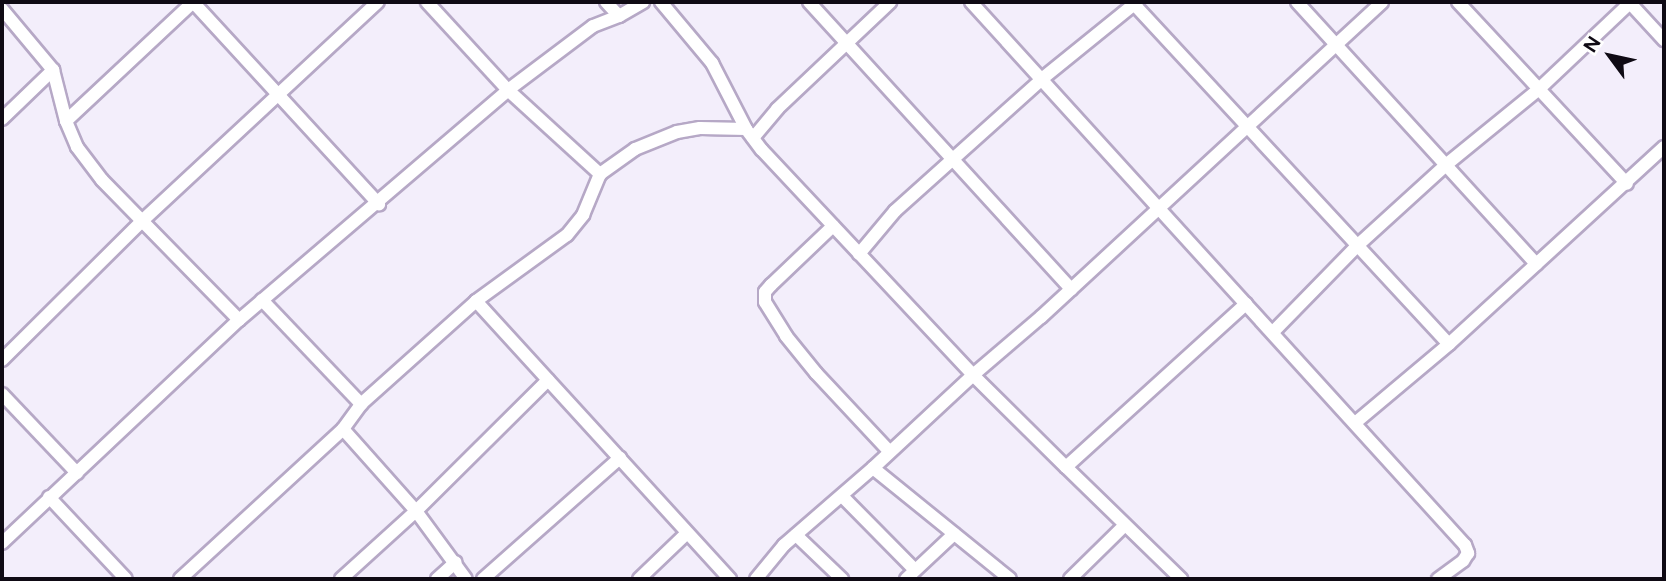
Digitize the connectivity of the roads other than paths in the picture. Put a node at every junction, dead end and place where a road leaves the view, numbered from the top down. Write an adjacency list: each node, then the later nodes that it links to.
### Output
1 (378, 2): 23 (street)
2 (428, 2): 22 (street)
3 (606, 2): 15 (street)
4 (643, 2): 15 (street)
5 (661, 2): 27 (street)
6 (809, 2): 17 (street)
7 (890, 2): 17 (street)
8 (971, 2): 20 (street)
9 (1297, 2): 18 (street)
10 (1382, 2): 18 (street)
11 (1458, 2): 21 (street)
12 (1629, 2): 16 (street); 21 (street)
13 (1134, 3): 20 (street); 26 (street)
14 (2, 9): 19 (street)
15 (619, 16): 22 (street)
16 (1664, 40)
17 (847, 41): 27 (street); 29 (street)
18 (1335, 44): 26 (street); 30 (street)
19 (53, 70): 24 (street); 25 (street)
20 (1043, 78): 29 (street); 34 (street)
21 (1539, 89): 30 (street); 32 (street)
22 (508, 90): 31 (street); 33 (street)
23 (277, 94): 25 (street); 33 (street); 35 (street)
24 (2, 119)
25 (66, 121): 35 (street)
26 (1247, 127): 34 (street); 37 (street)
27 (750, 134): 31 (street); 36 (street)
28 (1664, 147): 32 (street)
29 (955, 159): 38 (street); 40 (street)
30 (1447, 164): 37 (street); 39 (street)
31 (600, 174): 42 (street)
32 (1627, 184): 39 (street)
33 (379, 204): 41 (street)
34 (1159, 207): 40 (street); 43 (street)
35 (142, 221): 44 (street); 47 (street)
36 (833, 226): 38 (street); 54 (street)
37 (1357, 245): 45 (street); 46 (street)
38 (859, 254): 48 (street)
39 (1536, 264): 46 (street)
40 (1071, 289): 48 (street)
41 (262, 300): 44 (street); 51 (street)
42 (476, 301): 49 (street); 51 (street)
43 (1246, 304): 45 (street); 56 (street)
44 (239, 320): 58 (street)
45 (1273, 332): 52 (street)
46 (1449, 344): 52 (street)
47 (2, 360)
48 (973, 374): 54 (street); 56 (street)
49 (548, 380): 55 (street); 61 (street)
50 (2, 394): 58 (street)
51 (361, 404): 53 (street)
52 (1355, 423): 82 (street)
53 (343, 429): 61 (street); 69 (street)
54 (889, 451): 57 (street)
55 (620, 458): 63 (street); 74 (street)
56 (1066, 467): 62 (street)
57 (873, 468): 59 (street); 64 (street)
58 (77, 473): 60 (street)
59 (842, 496): 65 (street); 68 (street)
60 (50, 497): 66 (street); 70 (street)
61 (416, 511): 67 (street); 71 (street)
62 (1125, 525): 80 (street); 81 (street)
63 (687, 533): 75 (street); 76 (street)
64 (954, 534): 68 (street); 79 (street)
65 (796, 535): 77 (street); 78 (street)
66 (2, 543)
67 (456, 562): 72 (street); 73 (street)
68 (911, 575)
69 (183, 578)
70 (126, 579)
71 (341, 579)
72 (437, 579)
73 (466, 579)
74 (483, 579)
75 (639, 579)
76 (730, 579)
77 (756, 579)
78 (842, 579)
79 (1010, 579)
80 (1070, 579)
81 (1181, 579)
82 (1438, 579)

